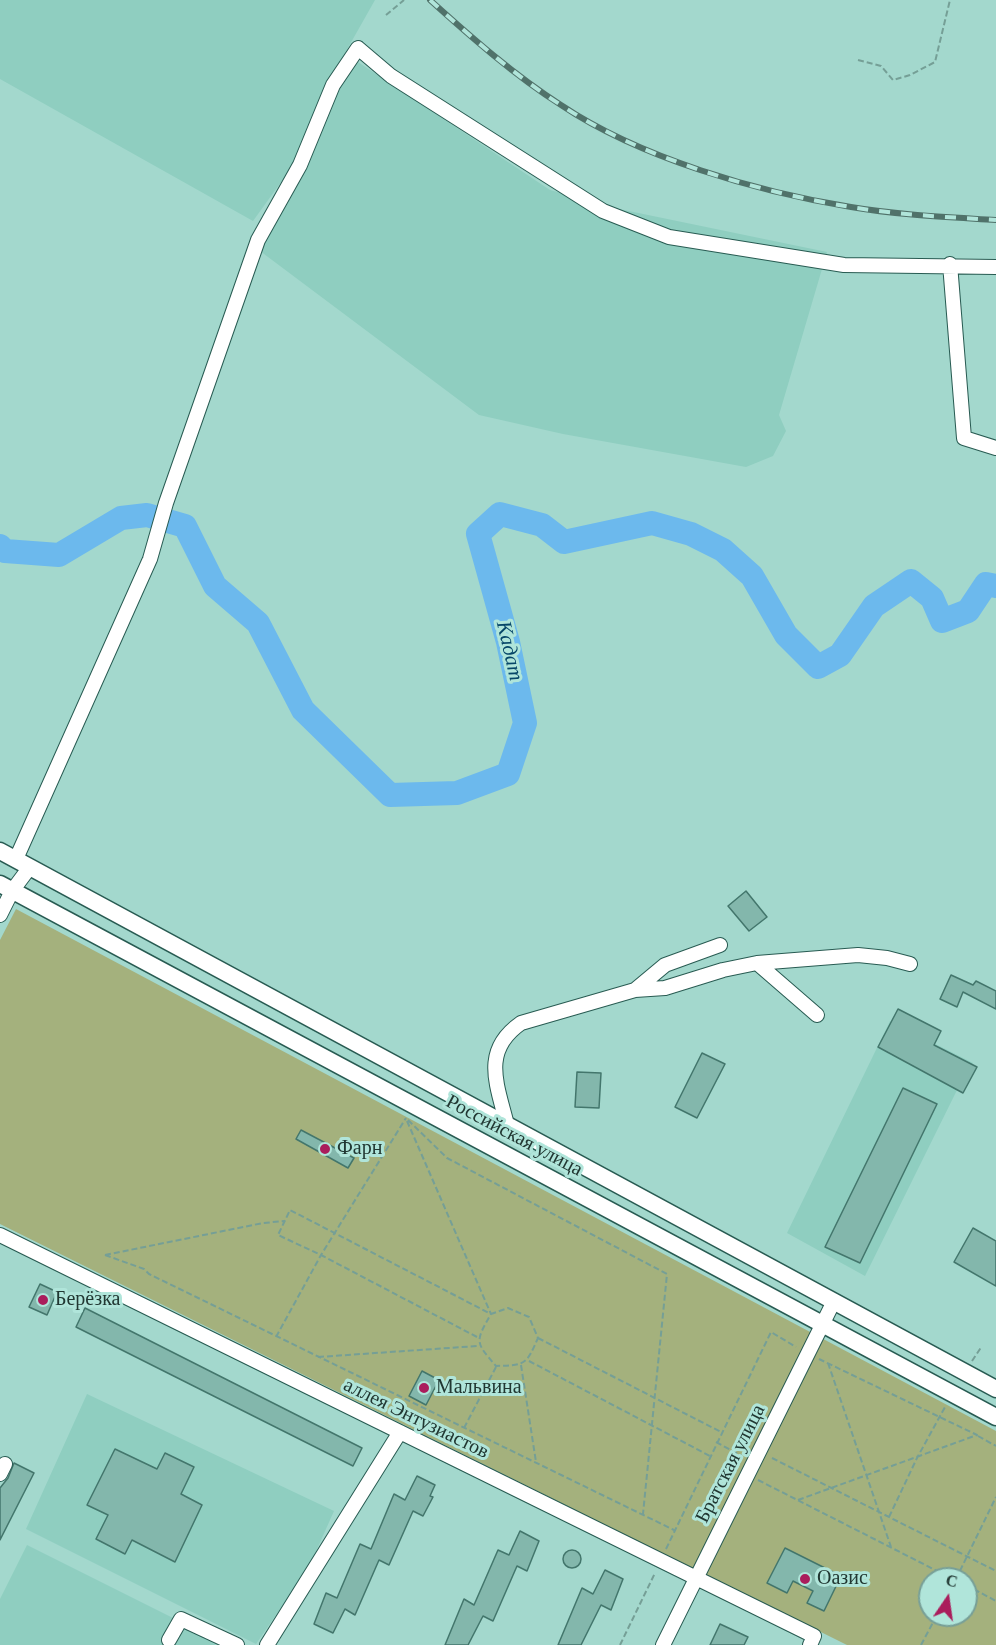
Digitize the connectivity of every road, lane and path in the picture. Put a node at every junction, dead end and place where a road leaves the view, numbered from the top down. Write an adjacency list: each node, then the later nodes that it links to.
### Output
1 (404, 0): 3 (path)
2 (950, 0): 4 (path)
3 (386, 15)
4 (858, 60)
5 (950, 264): 6 (street); 7 (street); 9 (street)
6 (996, 267)
7 (996, 448)
8 (0, 851): 9 (main road, Российская улица)
9 (23, 863): 10 (street); 18 (main road, Российская улица)
10 (6, 888): 11 (street); 25 (main road, Российская улица)
11 (0, 915)
12 (720, 945): 15 (street)
13 (757, 963): 14 (street); 15 (street); 16 (street)
14 (910, 964)
15 (635, 990): 18 (street)
16 (818, 1015)
17 (406, 1118): 20 (path); 24 (path); 40 (path)
18 (507, 1125): 23 (main road, Российская улица)
19 (285, 1221): 20 (path); 22 (path); 26 (path)
20 (335, 1232): 22 (path); 24 (path)
21 (0, 1235): 45 (street, аллея Энтузиастов)
22 (321, 1255): 26 (path); 27 (path)
23 (834, 1301): 25 (street, Братская улица); 37 (main road, Российская улица)
24 (491, 1314): 27 (path); 28 (path)
25 (822, 1324): 31 (street, Братская улица); 39 (main road, Российская улица)
26 (276, 1337): 32 (path)
27 (477, 1337): 29 (path)
28 (538, 1338): 33 (path); 40 (path)
29 (478, 1346): 32 (path); 36 (path)
30 (982, 1346): 37 (path)
31 (808, 1354): 34 (path); 46 (path); 53 (street, Братская улица)
32 (315, 1357): 44 (path)
33 (528, 1360): 35 (path); 43 (path)
34 (828, 1363): 41 (path); 54 (path)
35 (521, 1365): 36 (path); 52 (path)
36 (496, 1366): 44 (path)
37 (965, 1372): 38 (main road, Российская улица)
38 (996, 1389)
39 (952, 1394): 41 (path); 42 (main road, Российская улица)
40 (654, 1398): 43 (path); 46 (path)
41 (939, 1417): 47 (path); 51 (path)
42 (996, 1417)
43 (650, 1424): 50 (path); 59 (path)
44 (464, 1428): 52 (path)
45 (400, 1432): 64 (street, аллея Энтузиастов); 75 (street)
46 (721, 1432): 48 (path)
47 (977, 1436): 49 (path); 51 (path)
48 (716, 1443): 50 (path); 53 (path)
49 (996, 1446)
50 (710, 1456): 61 (path)
51 (916, 1458): 54 (path); 60 (path)
52 (536, 1462): 59 (path)
53 (759, 1465): 55 (path); 57 (path); 68 (street, Братская улица)
54 (865, 1477): 55 (path); 58 (path)
55 (833, 1489): 57 (path); 58 (path)
56 (996, 1497): 63 (path)
57 (798, 1500): 62 (path)
58 (879, 1512): 60 (path); 62 (path)
59 (642, 1515): 61 (path)
60 (889, 1517): 63 (path)
61 (675, 1530): 64 (path)
62 (891, 1547): 65 (path)
63 (969, 1557): 66 (path); 67 (path)
64 (660, 1561): 68 (street, аллея Энтузиастов); 76 (path)
65 (931, 1567)
66 (963, 1567)
67 (996, 1571)
68 (696, 1579): 73 (street, аллея Энтузиастов); 77 (street, Братская улица)
69 (978, 1591): 70 (path)
70 (996, 1600)
71 (931, 1627): 78 (path)
72 (169, 1640): 74 (street)
73 (812, 1641)
74 (237, 1645)
75 (267, 1645)
76 (620, 1645)
77 (663, 1645)
78 (921, 1645)

